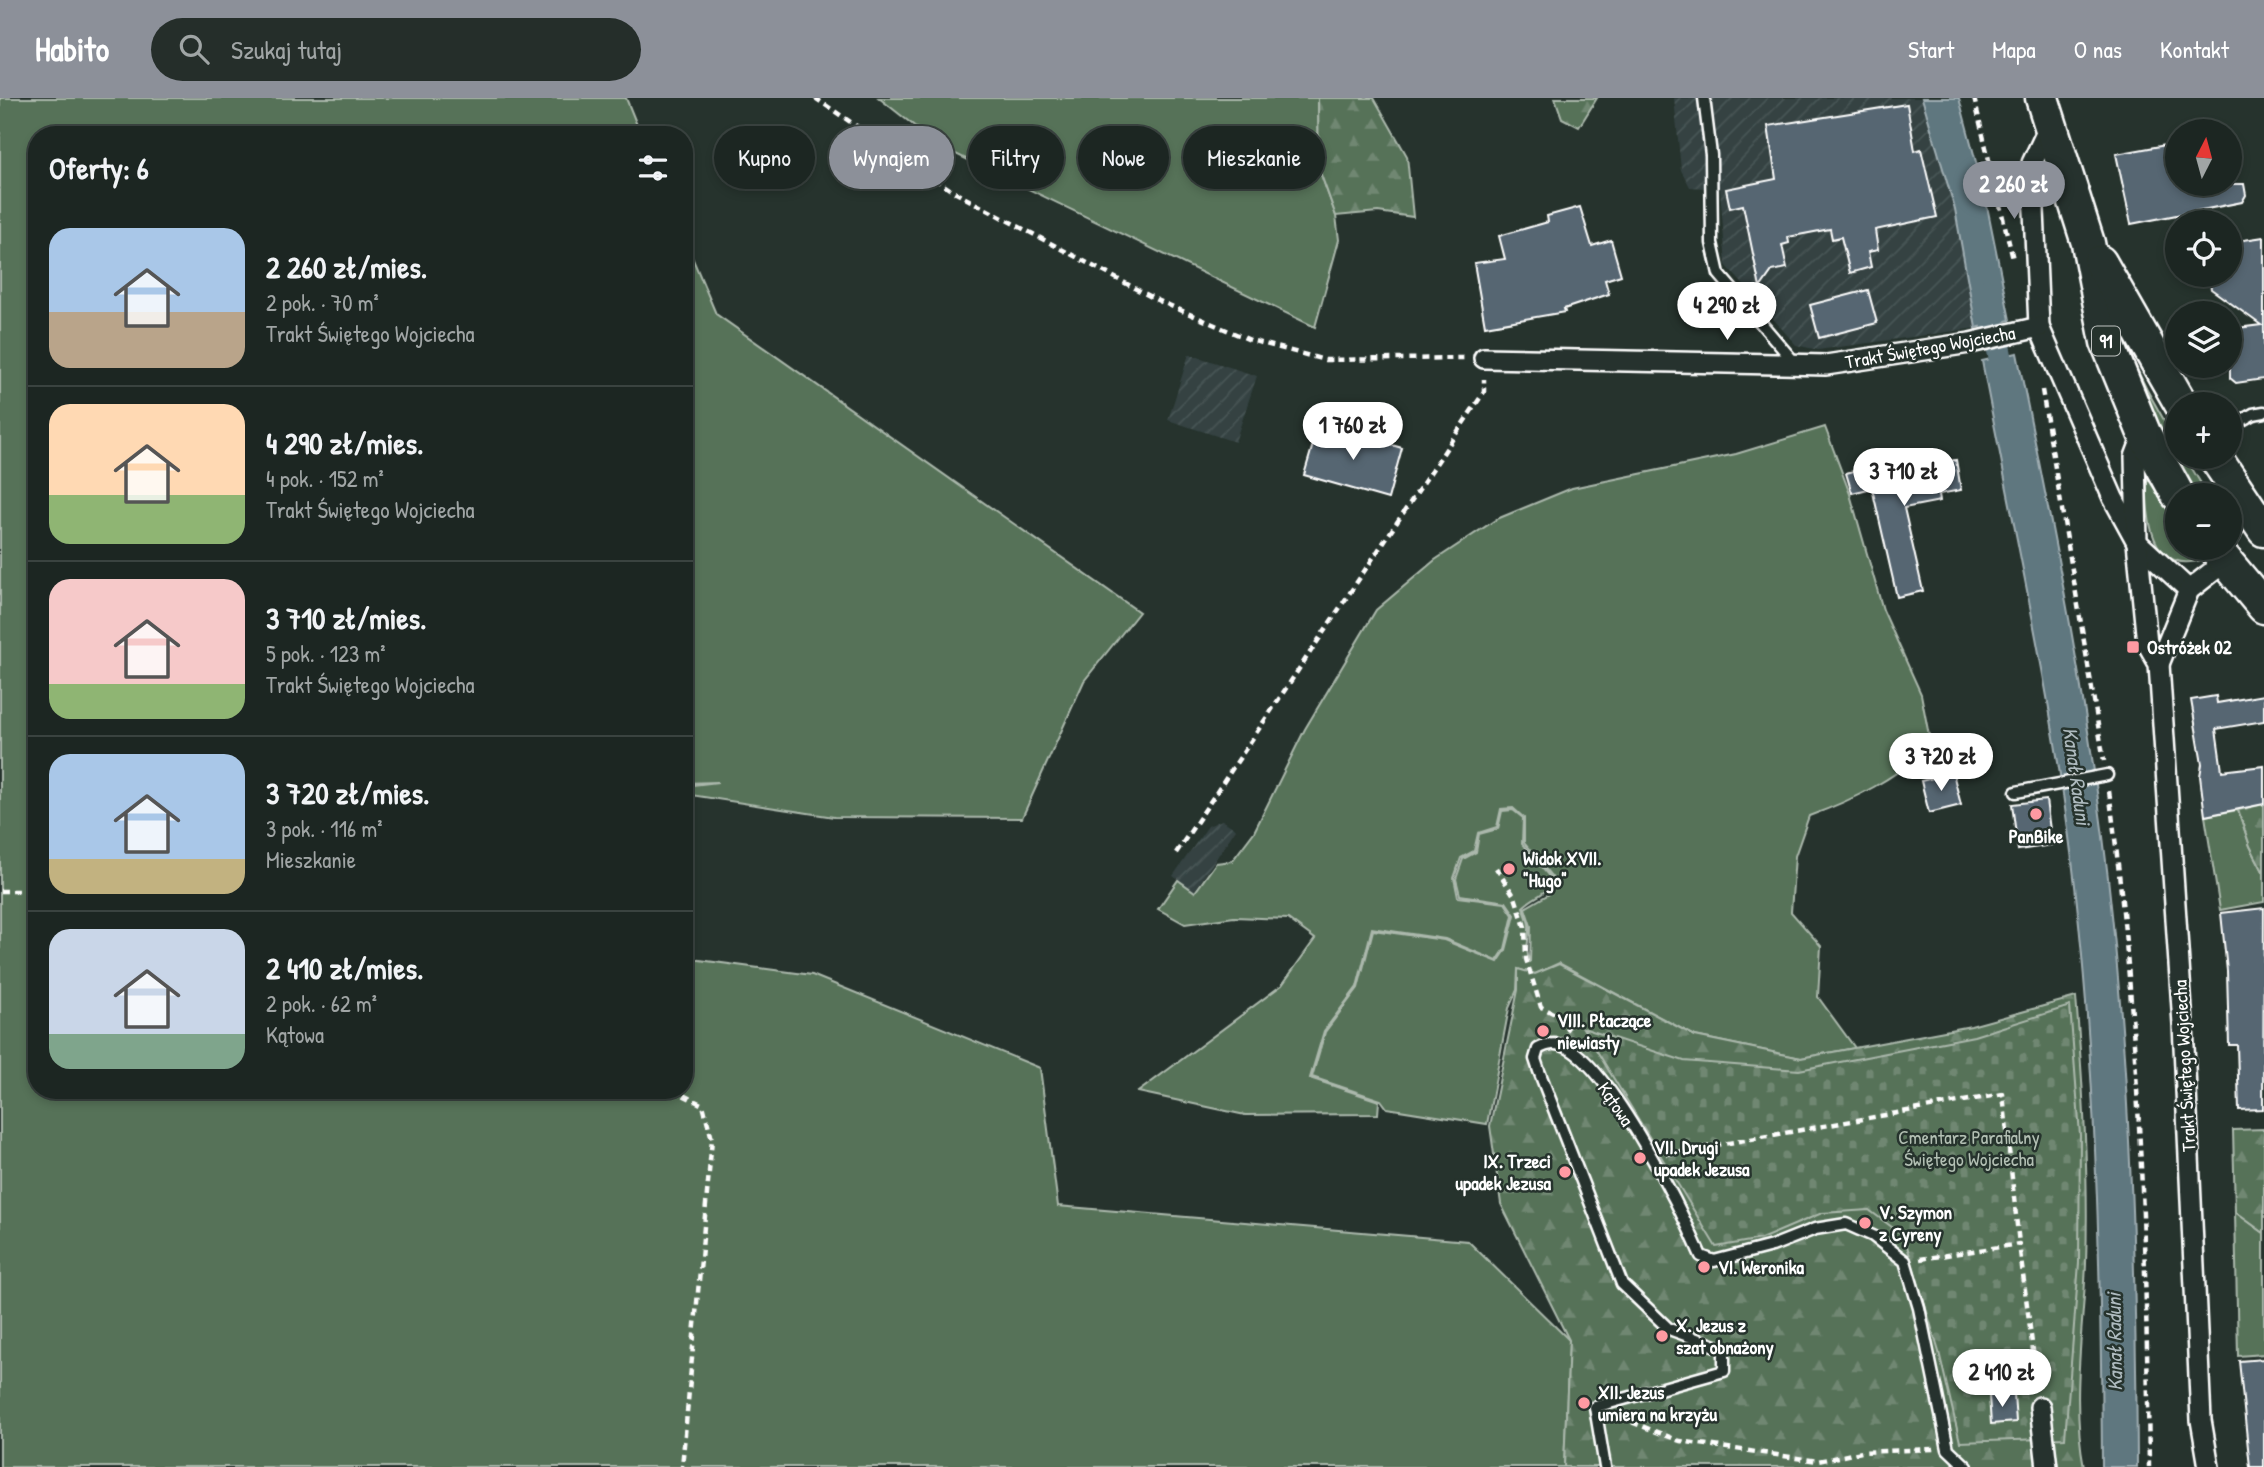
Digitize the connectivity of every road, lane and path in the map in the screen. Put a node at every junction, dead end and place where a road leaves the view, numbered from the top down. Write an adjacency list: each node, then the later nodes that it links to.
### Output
1 (816, 98): 8 (path)
2 (1704, 98): 9 (lane)
3 (1974, 98): 6 (path)
4 (2046, 113): 5 (main road, Trakt Świętego Wojciecha / 91); 7 (street, Trakt Świętego Wojciecha)
5 (2088, 243): 11 (main road, Trakt Świętego Wojciecha / 91); 14 (main road, Trakt Świętego Wojciecha / 91)
6 (2015, 272)
7 (2029, 330): 9 (street, Trakt Świętego Wojciecha); 20 (street, Trakt Świętego Wojciecha)
8 (1484, 358): 9 (street, Trakt Świętego Wojciecha); 28 (path)
9 (1796, 364)
10 (2040, 380): 26 (path)
11 (2174, 392)
12 (2264, 412): 13 (lane)
13 (2242, 420)
14 (2144, 433): 16 (main road, Trakt Świętego Wojciecha / 91); 20 (street, Trakt Świętego Wojciecha)
15 (2223, 469): 17 (main road)
16 (2171, 483)
17 (2244, 502): 18 (street, Trakt Świętego Wojciecha); 19 (main road)
18 (2242, 506)
19 (2264, 530)
20 (2137, 542): 23 (street, Trakt Świętego Wojciecha); 25 (street, Trakt Świętego Wojciecha)
21 (2217, 560): 23 (street, Trakt Świętego Wojciecha)
22 (2232, 560): 24 (main road)
23 (2189, 590): 25 (street, Trakt Świętego Wojciecha)
24 (2264, 607)
25 (2159, 664): 45 (street, Trakt Świętego Wojciecha)
26 (2107, 775): 27 (lane); 44 (path)
27 (2016, 792)
28 (1176, 853)
29 (1496, 867): 32 (path)
30 (0, 891): 31 (path)
31 (28, 891)
32 (1555, 1043): 34 (lane, Kątowa); 37 (lane)
33 (691, 1099): 40 (path)
34 (1651, 1157): 35 (path); 36 (lane, Kątowa)
35 (2019, 1244): 36 (path); 38 (path)
36 (1905, 1261): 39 (lane)
37 (1595, 1408): 39 (path); 41 (lane)
38 (2040, 1408): 43 (street)
39 (1948, 1449): 42 (lane)
40 (682, 1467)
41 (1605, 1467)
42 (1967, 1467)
43 (2047, 1467)
44 (2149, 1467)
45 (2209, 1467)

